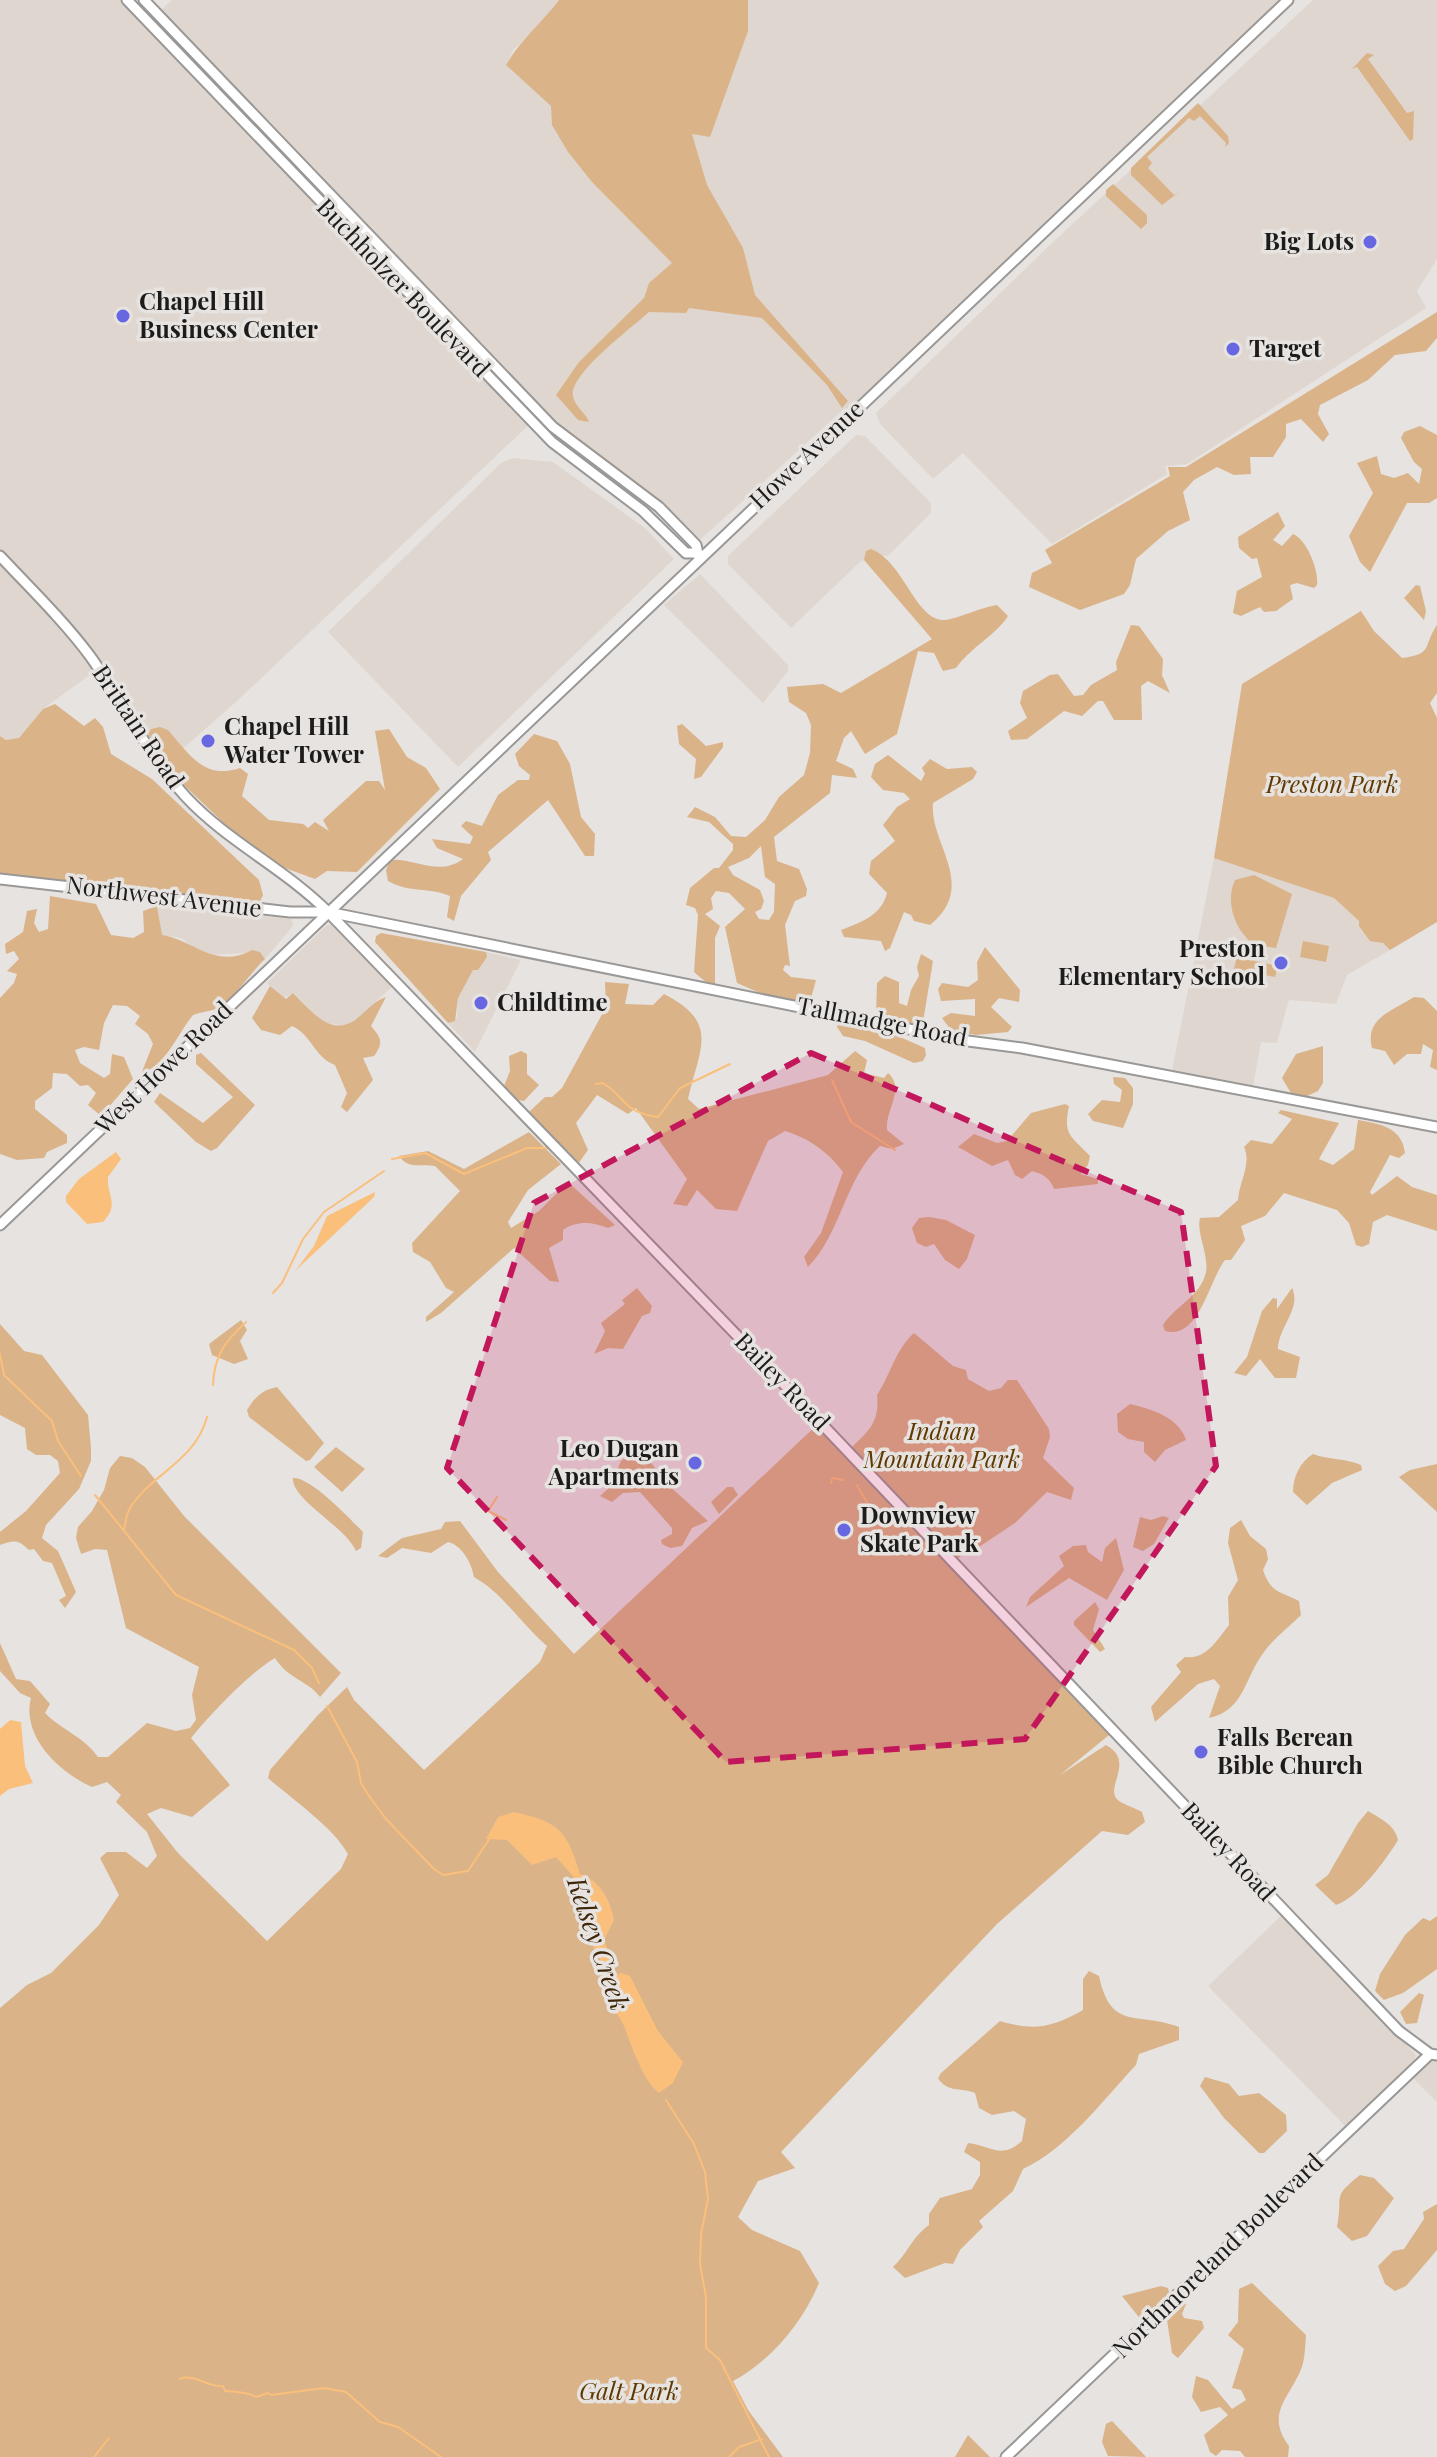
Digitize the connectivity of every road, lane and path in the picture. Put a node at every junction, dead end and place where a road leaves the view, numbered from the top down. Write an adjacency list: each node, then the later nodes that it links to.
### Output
1 (127, 0): 5 (street, Buchholzer Boulevard)
2 (144, 0): 5 (street, Buchholzer Boulevard)
3 (1288, 0): 5 (street, Howe Avenue)
4 (0, 556): 7 (street, Brittain Road)
5 (697, 556): 7 (street, Howe Avenue)
6 (0, 879): 7 (street, Northwest Avenue)
7 (328, 912): 8 (street, Tallmadge Road); 9 (street, West Howe Road); 10 (street, Bailey Road)
8 (1437, 1127)
9 (0, 1225)
10 (1434, 2055): 11 (street, Northmoreland Boulevard)
11 (1006, 2457)

